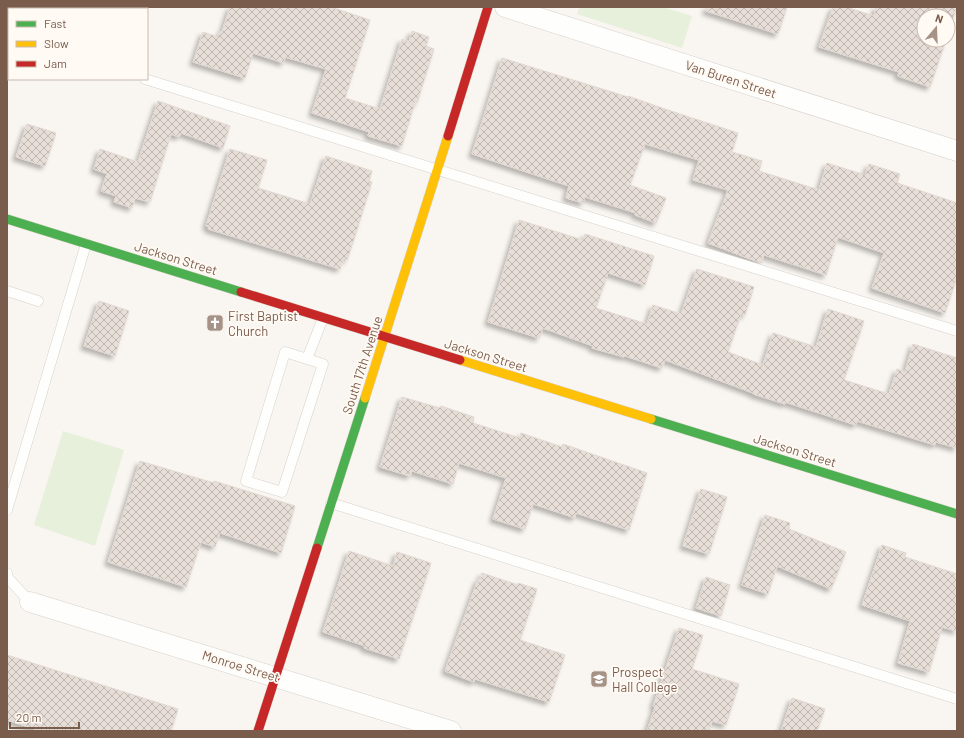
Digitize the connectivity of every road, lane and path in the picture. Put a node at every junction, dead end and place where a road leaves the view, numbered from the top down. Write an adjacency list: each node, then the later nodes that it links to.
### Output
1 (488, 7): 5 (street, South 17th Avenue)
2 (505, 7): 4 (street, Van Buren Street)
3 (148, 80): 5 (lane)
4 (957, 151)
5 (437, 169): 11 (lane); 12 (street, South 17th Avenue)
6 (7, 219): 7 (street, Jackson Street)
7 (86, 244): 10 (street, Jackson Street); 15 (lane)
8 (7, 291): 9 (lane)
9 (38, 301)
10 (323, 318): 12 (street, Jackson Street); 13 (lane)
11 (957, 331)
12 (384, 337): 14 (street, South 17th Avenue); 16 (street, Jackson Street)
13 (307, 359): 13 (lane)
14 (331, 502): 19 (street, South 17th Avenue); 20 (lane)
15 (7, 510)
16 (957, 514)
17 (7, 573): 18 (lane)
18 (30, 602): 19 (street, Monroe Street)
19 (275, 676): 21 (street, South 17th Avenue); 22 (street, Monroe Street)
20 (957, 699)
21 (258, 731)
22 (451, 731)

